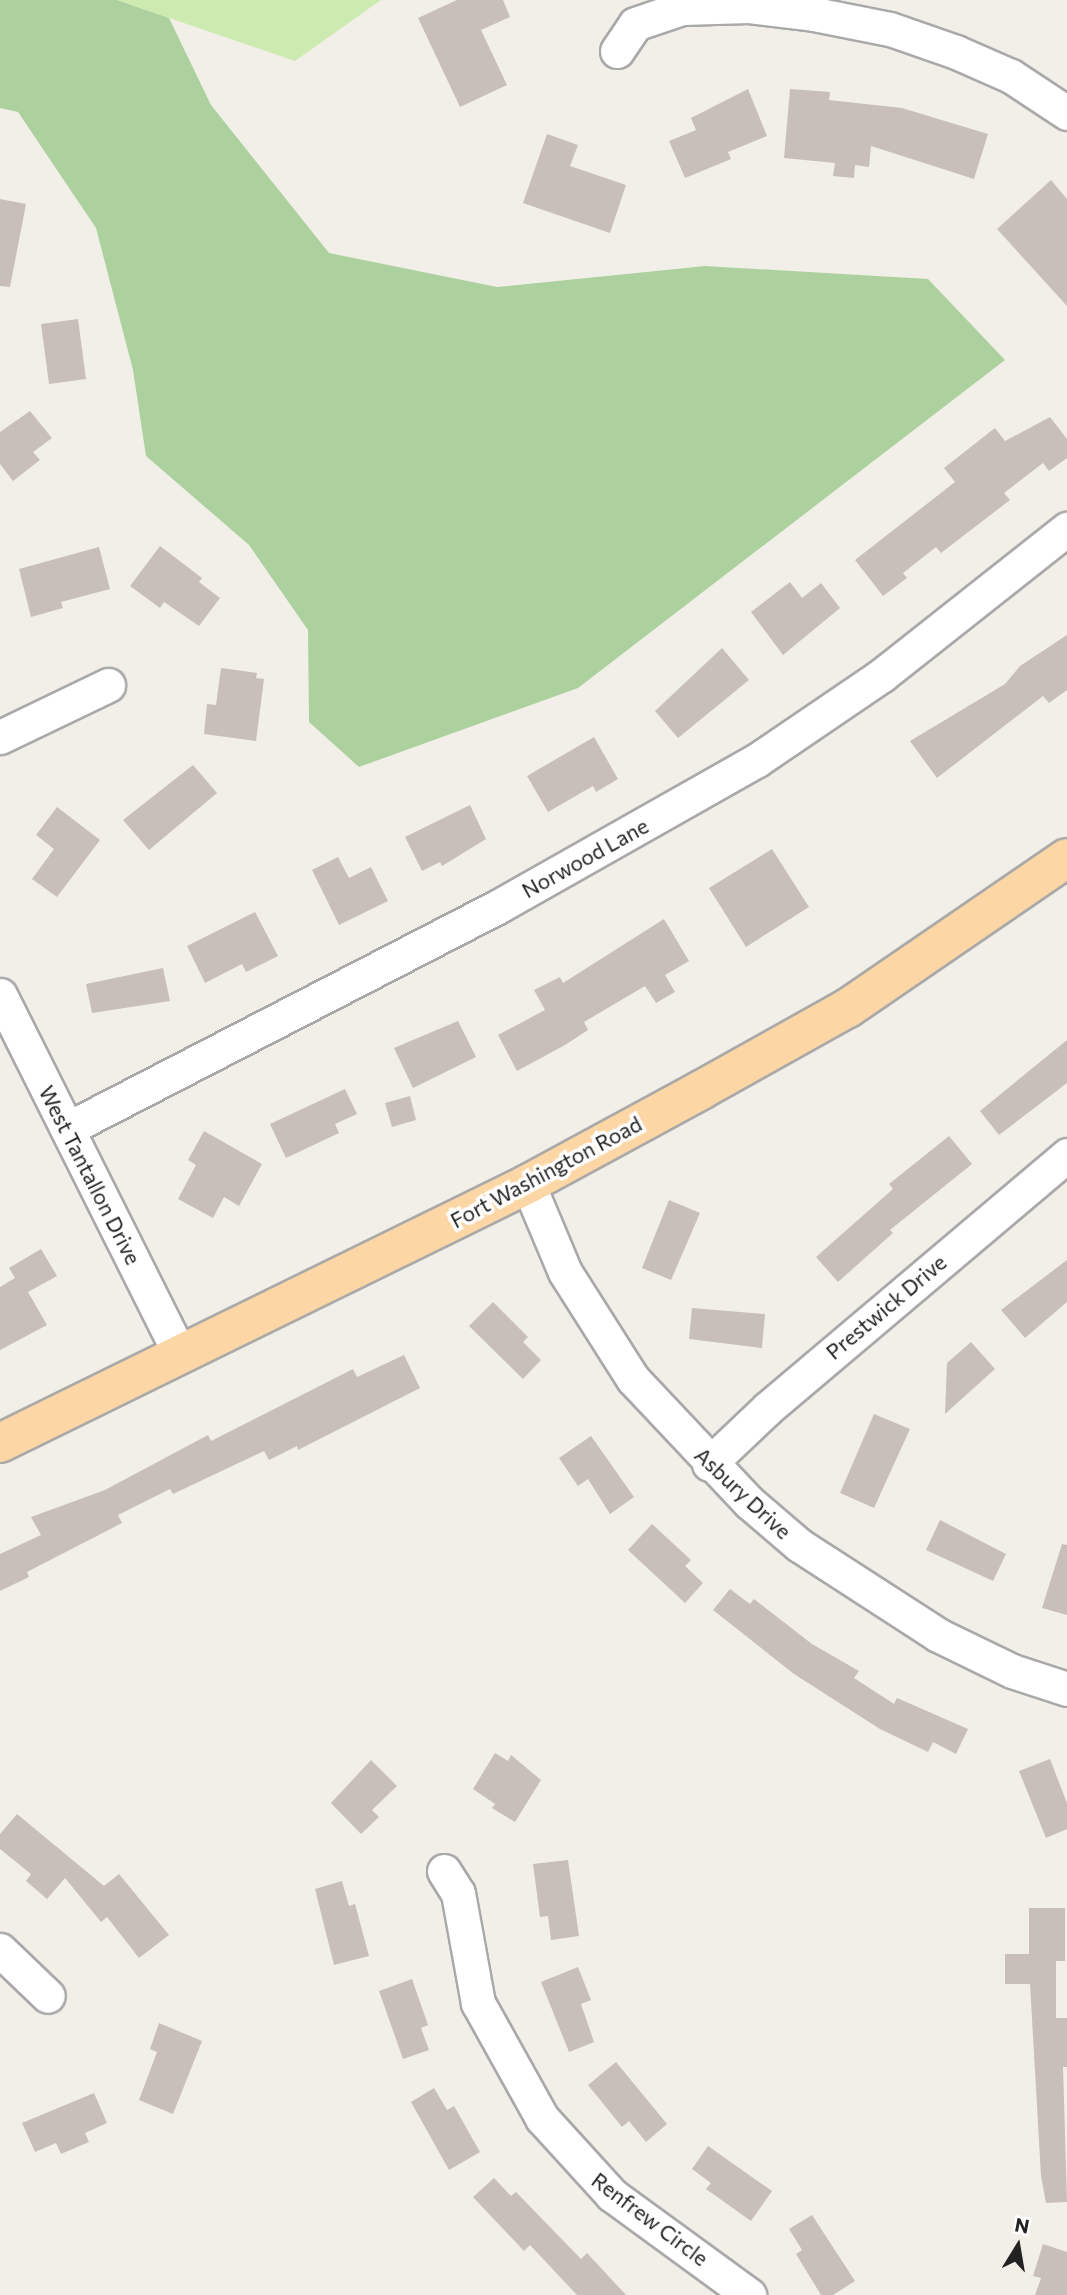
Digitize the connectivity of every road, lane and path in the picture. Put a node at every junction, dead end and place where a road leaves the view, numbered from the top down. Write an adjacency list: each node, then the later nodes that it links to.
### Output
1 (617, 51): 2 (street)
2 (1067, 113)
3 (1067, 529): 8 (street, Norwood Lane)
4 (108, 685): 5 (street)
5 (0, 737)
6 (1067, 858): 10 (main road, Fort Washington Road)
7 (0, 995): 8 (street, West Tantallon Drive)
8 (66, 1129): 11 (street, West Tantallon Drive)
9 (1067, 1155): 13 (street, Prestwick Drive)
10 (528, 1184): 11 (main road, Fort Washington Road); 13 (street, Asbury Drive)
11 (180, 1354): 12 (main road, Fort Washington Road)
12 (0, 1443)
13 (709, 1464): 14 (street, Asbury Drive)
14 (1067, 1689)
15 (444, 1871): 18 (street, Renfrew Circle)
16 (0, 1950): 17 (street)
17 (48, 1996)
18 (749, 2295)

